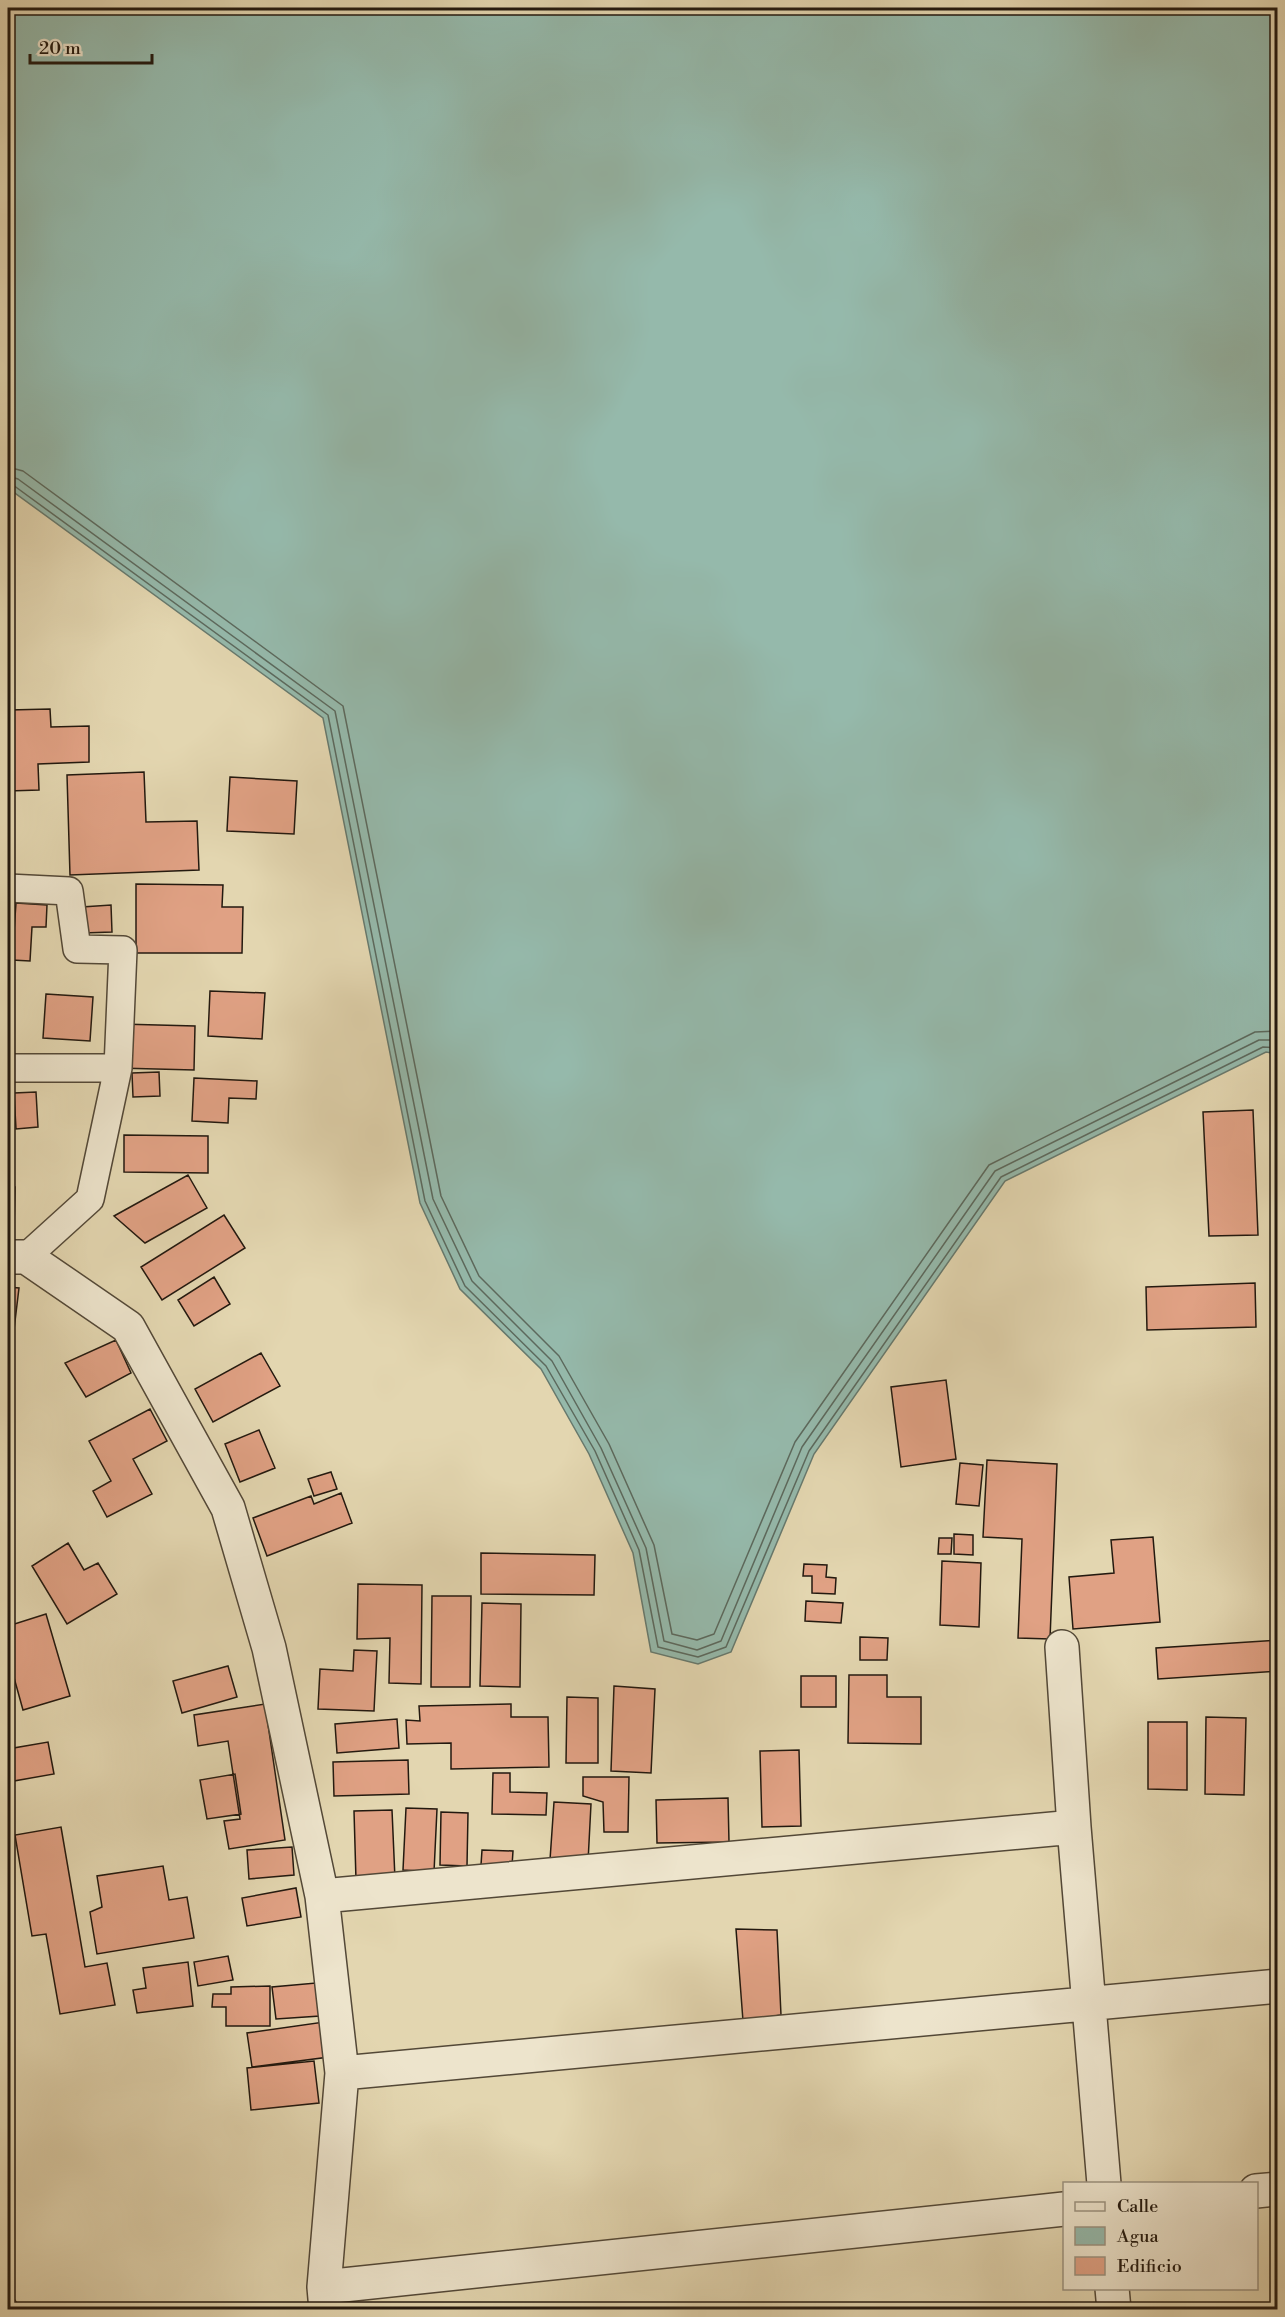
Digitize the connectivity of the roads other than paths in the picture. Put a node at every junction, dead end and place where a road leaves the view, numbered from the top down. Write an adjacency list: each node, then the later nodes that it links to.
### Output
1 (8, 888): 3 (street)
2 (8, 1068): 3 (street)
3 (118, 1068): 4 (street)
4 (17, 1257): 7 (street)
5 (1062, 1647): 6 (street)
6 (1074, 1827): 7 (street); 9 (street)
7 (322, 1896): 10 (street)
8 (1278, 1986): 9 (street)
9 (1090, 2004): 10 (street); 11 (street)
10 (342, 2073): 16 (street)
11 (1104, 2182)
12 (1278, 2189): 13 (street)
13 (1258, 2191)
14 (1063, 2209): 16 (street)
15 (1112, 2290): 17 (street)
16 (325, 2298)
17 (1114, 2310)

